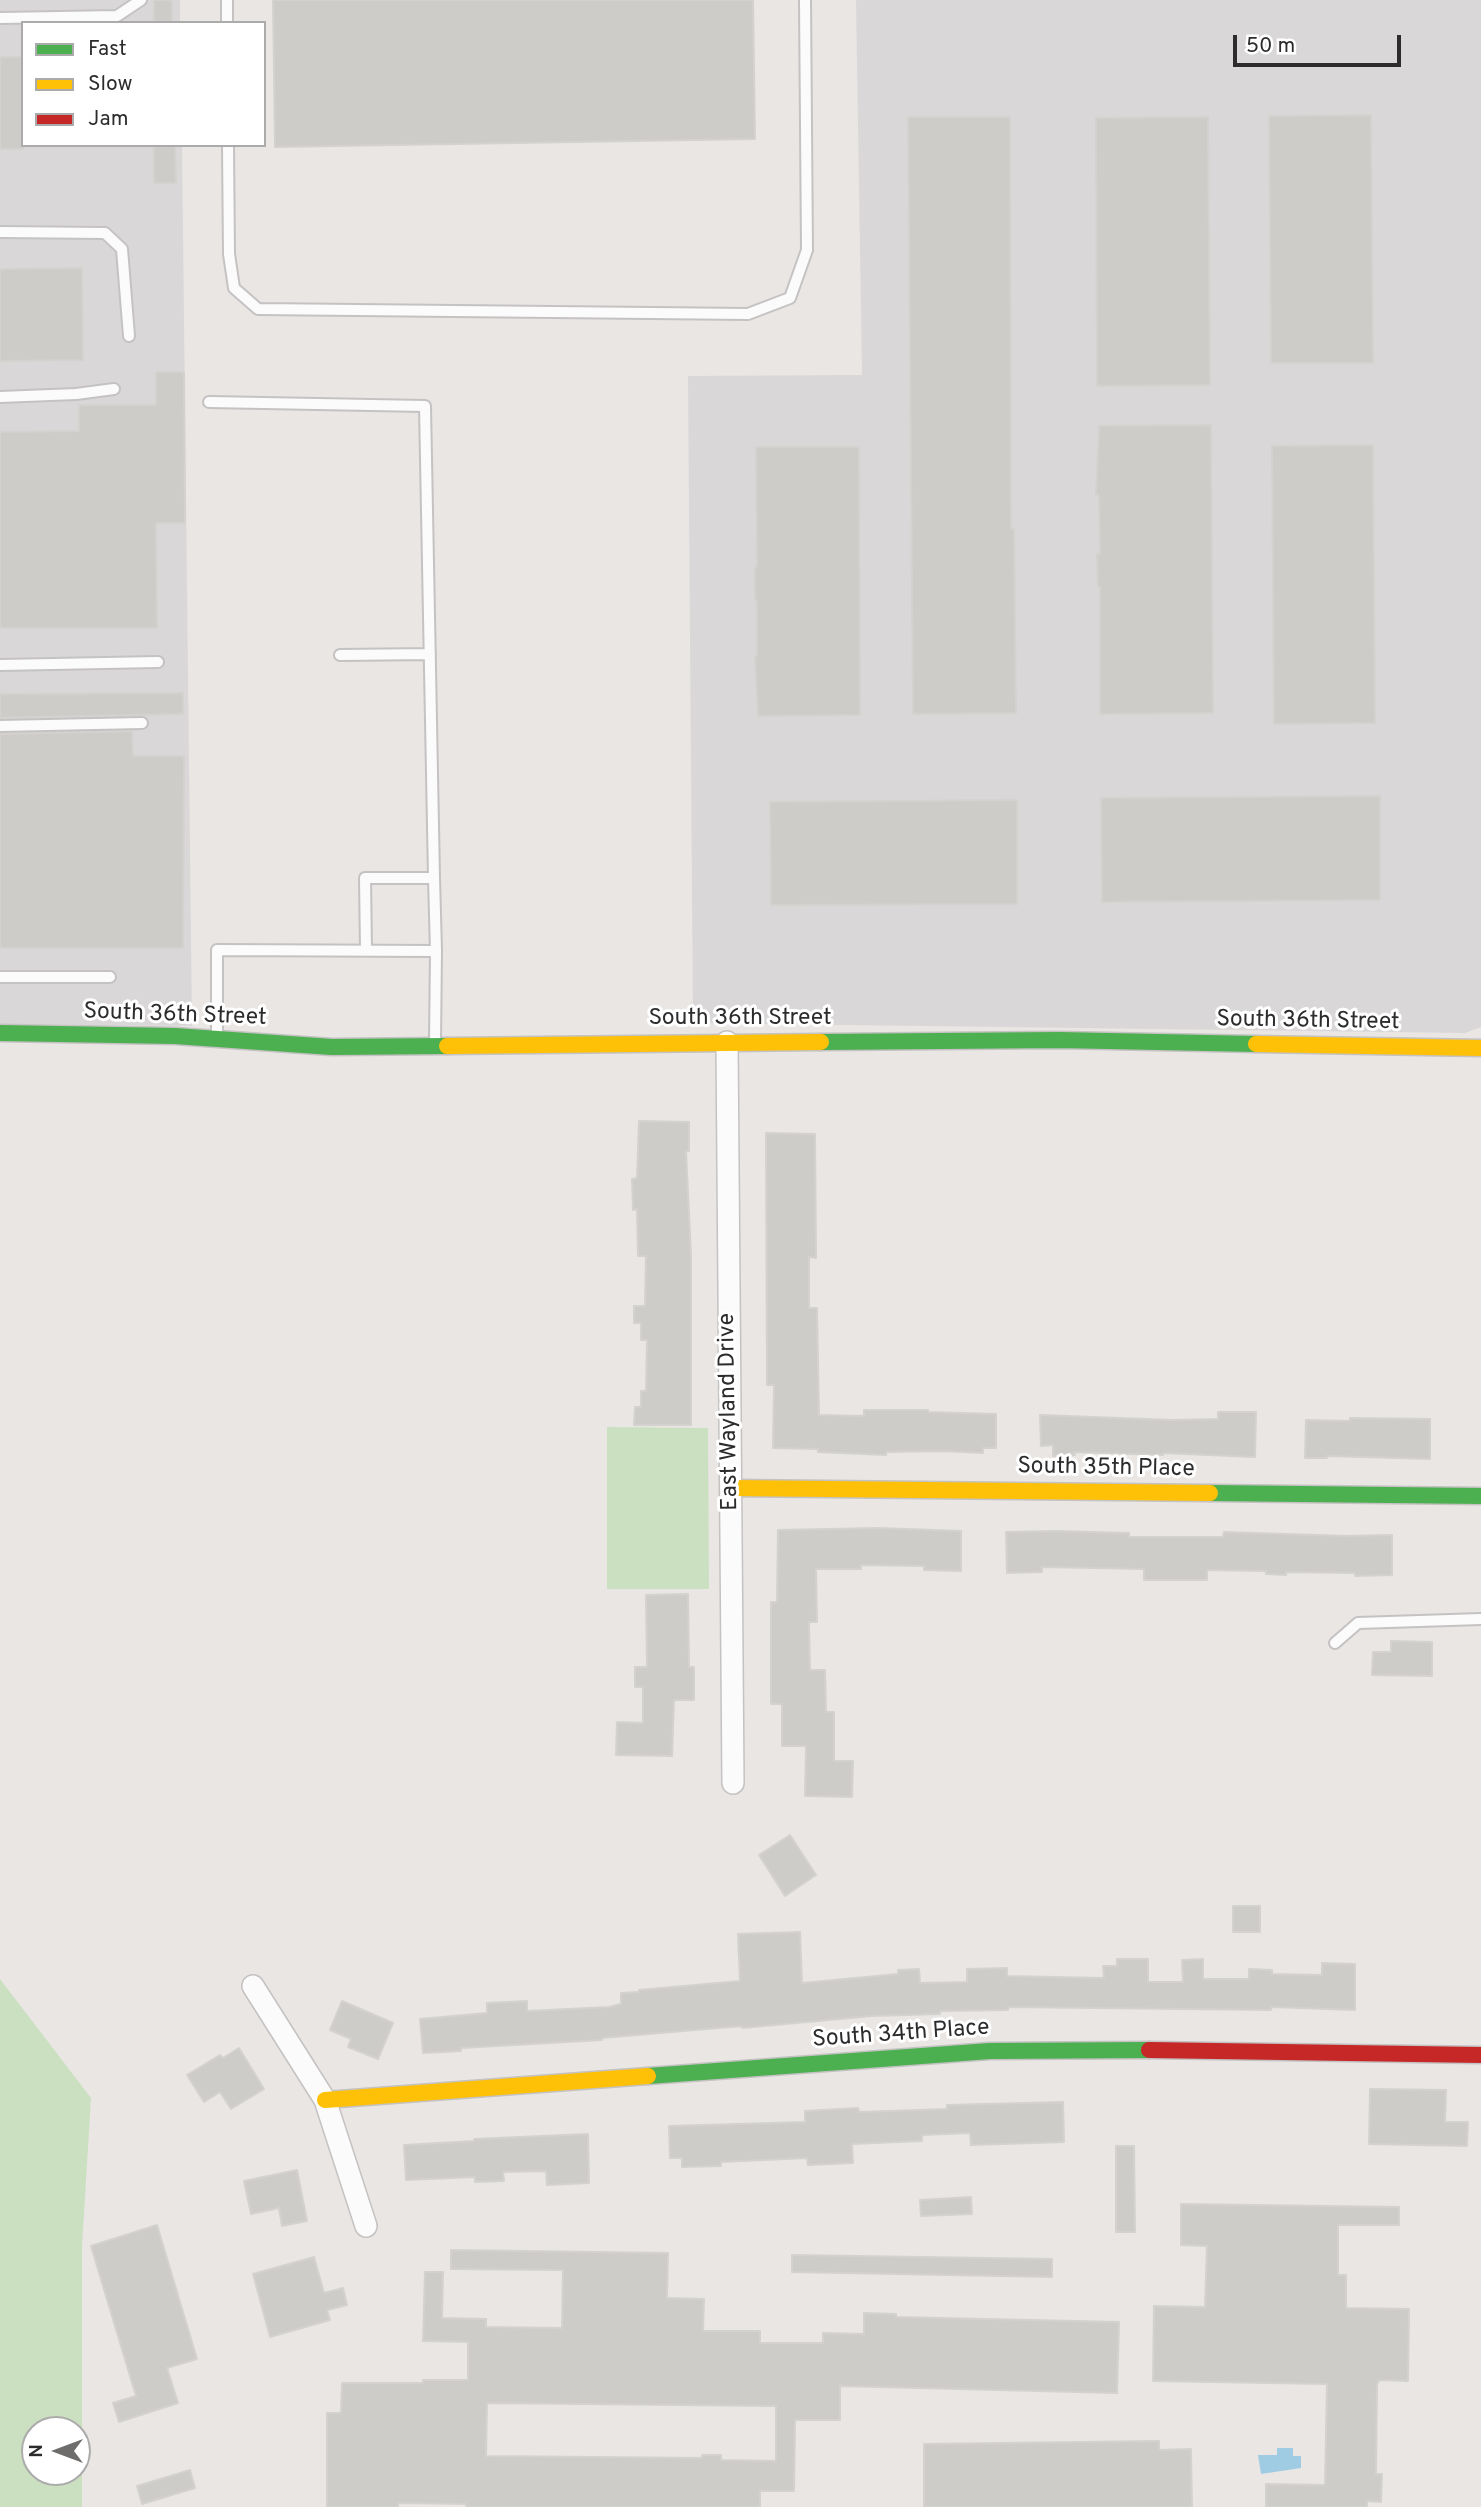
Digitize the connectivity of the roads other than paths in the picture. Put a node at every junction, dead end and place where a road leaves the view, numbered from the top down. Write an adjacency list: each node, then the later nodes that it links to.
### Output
1 (141, 0): 4 (lane)
2 (227, 0): 5 (lane)
3 (805, 0): 6 (lane)
4 (0, 18)
5 (228, 21)
6 (228, 147)
7 (0, 232): 8 (lane)
8 (129, 336)
9 (114, 389): 10 (lane)
10 (0, 397)
11 (209, 402): 12 (lane)
12 (430, 654): 13 (lane); 18 (lane)
13 (340, 655)
14 (158, 662): 15 (lane)
15 (0, 665)
16 (142, 723): 17 (lane)
17 (0, 726)
18 (435, 878): 19 (lane); 20 (lane)
19 (366, 950): 20 (lane); 24 (lane)
20 (436, 951): 26 (lane)
21 (110, 976): 22 (lane)
22 (0, 977)
23 (0, 1032): 24 (street, South 36th Street)
24 (217, 1039): 26 (street, South 36th Street)
25 (727, 1042): 26 (street, South 36th Street); 27 (street, South 36th Street); 28 (street, East Wayland Drive)
26 (435, 1045)
27 (1481, 1048)
28 (731, 1488): 29 (street, South 35th Place); 32 (street, East Wayland Drive)
29 (1481, 1496)
30 (1481, 1619): 31 (lane)
31 (1335, 1643)
32 (733, 1783)
33 (253, 1986): 35 (street)
34 (1481, 2054): 35 (street, South 34th Place)
35 (326, 2100): 36 (street)
36 (366, 2226)

